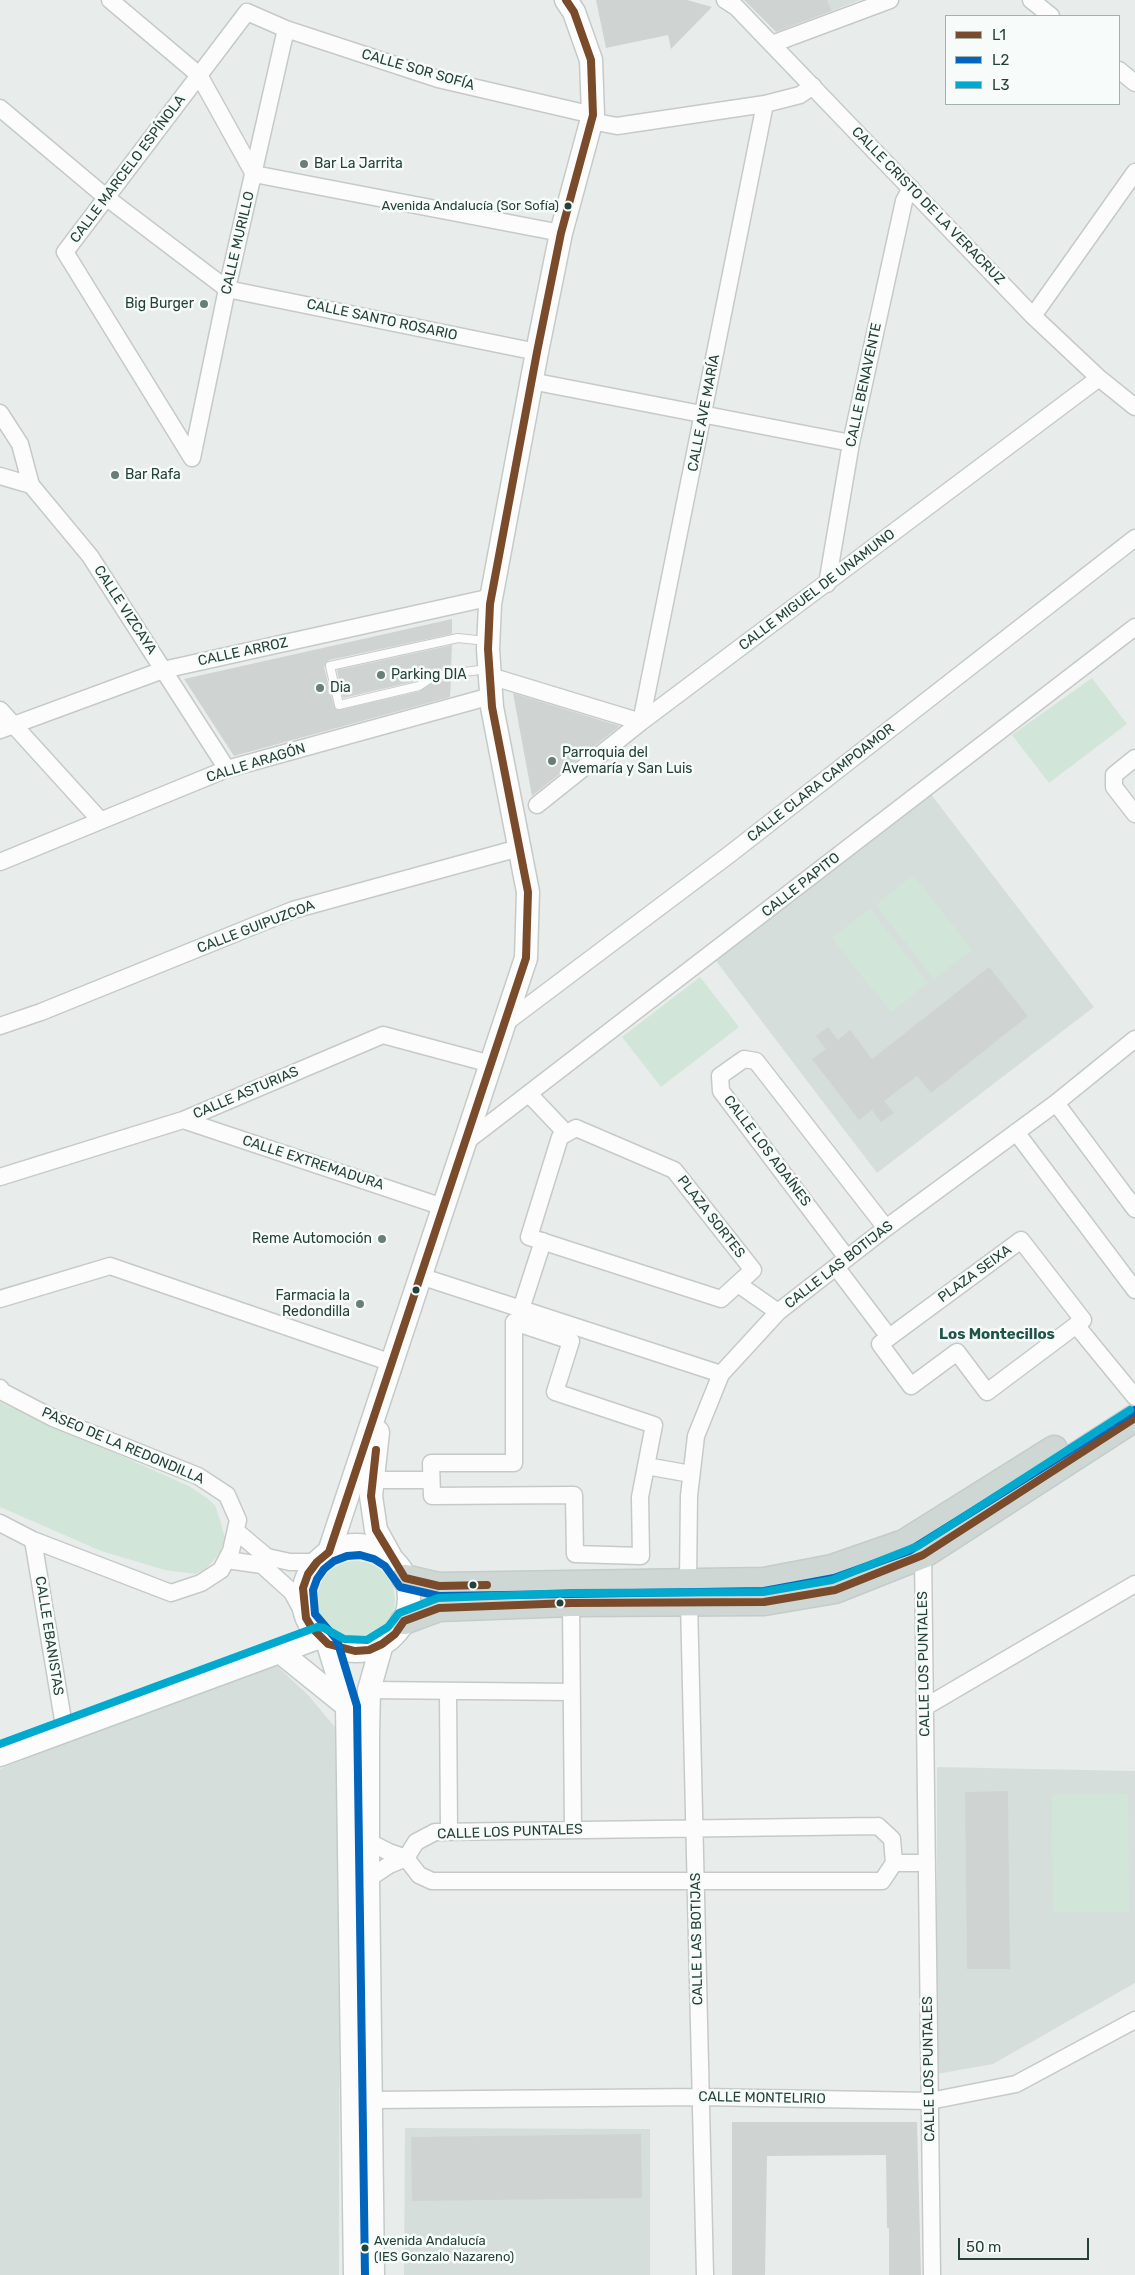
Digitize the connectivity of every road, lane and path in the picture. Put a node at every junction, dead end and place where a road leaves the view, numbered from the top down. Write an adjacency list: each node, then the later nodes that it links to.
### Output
1 (110, 0): 11 (street)
2 (566, 0): 16 (main road)
3 (726, 0): 9 (street, CALLE CRISTO DE LA VERACRUZ)
4 (890, 0): 9 (street)
5 (1031, 0): 7 (street)
6 (247, 12): 8 (street, CALLE SOR SOFÍA); 11 (street, CALLE MARCELO ESPÍNOLA)
7 (1050, 15)
8 (286, 29): 16 (street, CALLE SOR SOFÍA); 18 (street, CALLE MURILLO)
9 (772, 44): 13 (street, CALLE CRISTO DE LA VERACRUZ)
10 (1120, 71): 12 (street)
11 (199, 75): 18 (street); 20 (street, CALLE MARCELO ESPÍNOLA)
12 (1135, 83)
13 (813, 86): 14 (street, CALLE SOR SOFÍA); 19 (street, CALLE CRISTO DE LA VERACRUZ)
14 (765, 104): 16 (street, CALLE SOR SOFÍA); 29 (street, CALLE AVE MARÍA)
15 (0, 108): 20 (street)
16 (592, 118): 21 (main road)
17 (1135, 172): 23 (street)
18 (254, 174): 21 (street); 22 (street, CALLE MURILLO)
19 (911, 188): 23 (street, CALLE CRISTO DE LA VERACRUZ); 30 (street, CALLE BENAVENTE)
20 (107, 198): 22 (street); 31 (street, CALLE MARCELO ESPÍNOLA)
21 (561, 233): 24 (main road)
22 (227, 289): 24 (street, CALLE SANTO ROSARIO); 31 (street, CALLE MURILLO)
23 (1033, 316): 25 (street, CALLE CRISTO DE LA VERACRUZ)
24 (537, 352): 26 (main road)
25 (1099, 378): 27 (street, CALLE CRISTO DE LA VERACRUZ); 35 (street, CALLE MIGUEL DE UNAMUNO)
26 (531, 381): 29 (street); 36 (main road)
27 (1135, 407)
28 (0, 413): 33 (street)
29 (704, 414): 30 (street); 42 (street, CALLE AVE MARÍA)
30 (851, 443): 35 (street, CALLE BENAVENTE)
31 (192, 458)
32 (0, 476): 33 (street)
33 (31, 485): 39 (street, CALLE VIZCAYA)
34 (1135, 538): 51 (street, CALLE CLARA CAMPOAMOR)
35 (826, 584): 42 (street, CALLE MIGUEL DE UNAMUNO)
36 (492, 597): 38 (main road); 39 (street, CALLE ARROZ)
37 (1135, 627): 55 (street, CALLE PAPITO)
38 (488, 642): 40 (main road); 40 (lane)
39 (163, 670): 43 (street, CALLE ARROZ); 45 (street, CALLE VIZCAYA)
40 (490, 680): 42 (street); 45 (street, CALLE ARAGÓN); 49 (main road)
41 (0, 710): 43 (street)
42 (641, 722): 46 (street, CALLE MIGUEL DE UNAMUNO)
43 (8, 727): 48 (street)
44 (1135, 758): 47 (street)
45 (227, 769): 48 (street, CALLE ARAGÓN)
46 (537, 805)
47 (1135, 814)
48 (100, 820): 50 (street, CALLE ARAGÓN)
49 (519, 848): 51 (main road); 52 (street, CALLE GUIPUZCOA)
50 (0, 862)
51 (504, 1024): 54 (main road)
52 (0, 1026)
53 (1135, 1039): 56 (street, CALLE LAS BOTIJAS)
54 (491, 1064): 57 (street, CALLE ASTURIAS); 60 (main road)
55 (529, 1094): 59 (street); 60 (street, CALLE PAPITO)
56 (1056, 1103): 58 (street, CALLE LAS BOTIJAS); 63 (street)
57 (183, 1120): 61 (street, CALLE ASTURIAS); 62 (street, CALLE EXTREMADURA)
58 (1016, 1132): 64 (street, CALLE LAS BOTIJAS); 69 (street)
59 (566, 1133): 65 (street); 68 (street, PLAZA SORTES)
60 (467, 1141): 62 (main road)
61 (0, 1177)
62 (443, 1207): 67 (main road)
63 (1135, 1209)
64 (886, 1228): 66 (street, CALLE LAS BOTIJAS); 66 (street, CALLE LOS ADAÍNES)
65 (543, 1241): 68 (street, PLAZA SORTES); 71 (street)
66 (842, 1263): 72 (street, CALLE LAS BOTIJAS); 75 (street)
67 (420, 1276): 71 (street); 76 (main road)
68 (738, 1284): 72 (street)
69 (1135, 1290)
70 (0, 1299): 76 (street)
71 (521, 1309): 74 (street)
72 (778, 1312): 77 (street, CALLE LAS BOTIJAS)
73 (1076, 1325): 75 (street, PLAZA SEIXA); 75 (street); 80 (street, PLAZA SEIXA)
74 (549, 1326): 77 (street); 82 (street); 85 (street)
75 (889, 1337)
76 (392, 1363): 79 (main road)
77 (721, 1374): 83 (street, CALLE LAS BOTIJAS)
78 (0, 1388): 87 (street, PASEO DE LA REDONDILLA)
79 (382, 1391): 84 (main road); 91 (main road)
80 (1135, 1398): 96 (main road)
81 (1135, 1418): 90 (main road)
82 (646, 1466): 83 (street); 89 (street)
83 (691, 1474): 96 (street, CALLE LAS BOTIJAS)
84 (373, 1480): 85 (street); 93 (main road)
85 (432, 1480): 89 (street)
86 (0, 1523): 88 (street, PASEO DE LA REDONDILLA)
87 (236, 1530): 91 (street); 92 (street, PASEO DE LA REDONDILLA)
88 (33, 1540): 92 (street, PASEO DE LA REDONDILLA); 108 (street, CALLE EBANISTAS)
89 (608, 1555): 94 (street)
90 (923, 1555): 96 (main road); 107 (street, CALLE LOS PUNTALES)
91 (323, 1557): 93 (main road); 98 (main road)
92 (227, 1560): 98 (street)
93 (398, 1569): 94 (main road); 99 (main road)
94 (609, 1583): 96 (main road)
95 (1135, 1584): 107 (street)
96 (688, 1592): 97 (main road); 110 (street, CALLE LAS BOTIJAS)
97 (571, 1603): 99 (main road); 105 (street)
98 (306, 1618): 100 (main road)
99 (404, 1621): 101 (main road)
100 (324, 1641): 101 (main road); 102 (main road); 106 (main road)
101 (382, 1644): 103 (main road)
102 (280, 1652): 106 (main road); 108 (main road)
103 (369, 1690): 104 (street); 113 (main road)
104 (448, 1692): 105 (street); 112 (street)
105 (572, 1692): 111 (street)
106 (347, 1706): 123 (main road)
107 (925, 1707): 116 (street, CALLE LOS PUNTALES)
108 (65, 1732): 109 (main road)
109 (0, 1756)
110 (695, 1829): 111 (street, CALLE LOS PUNTALES); 115 (street, CALLE LOS PUNTALES); 118 (street, CALLE LAS BOTIJAS)
111 (573, 1830): 112 (street, CALLE LOS PUNTALES)
112 (449, 1832): 114 (street, CALLE LOS PUNTALES)
113 (368, 1841): 114 (street); 117 (main road)
114 (406, 1858): 117 (street); 118 (street)
115 (894, 1863): 116 (street); 118 (street)
116 (927, 1863): 122 (street, CALLE LOS PUNTALES)
117 (368, 1879): 121 (main road)
118 (696, 1881): 120 (street, CALLE LAS BOTIJAS)
119 (1135, 2020): 122 (street, CALLE MONTELIRIO)
120 (701, 2097): 121 (street, CALLE MONTELIRIO); 122 (street, CALLE MONTELIRIO); 125 (street, CALLE LAS BOTIJAS)
121 (372, 2100): 124 (main road)
122 (930, 2101): 126 (street, CALLE LOS PUNTALES)
123 (355, 2275)
124 (373, 2275)
125 (706, 2275)
126 (932, 2275)

